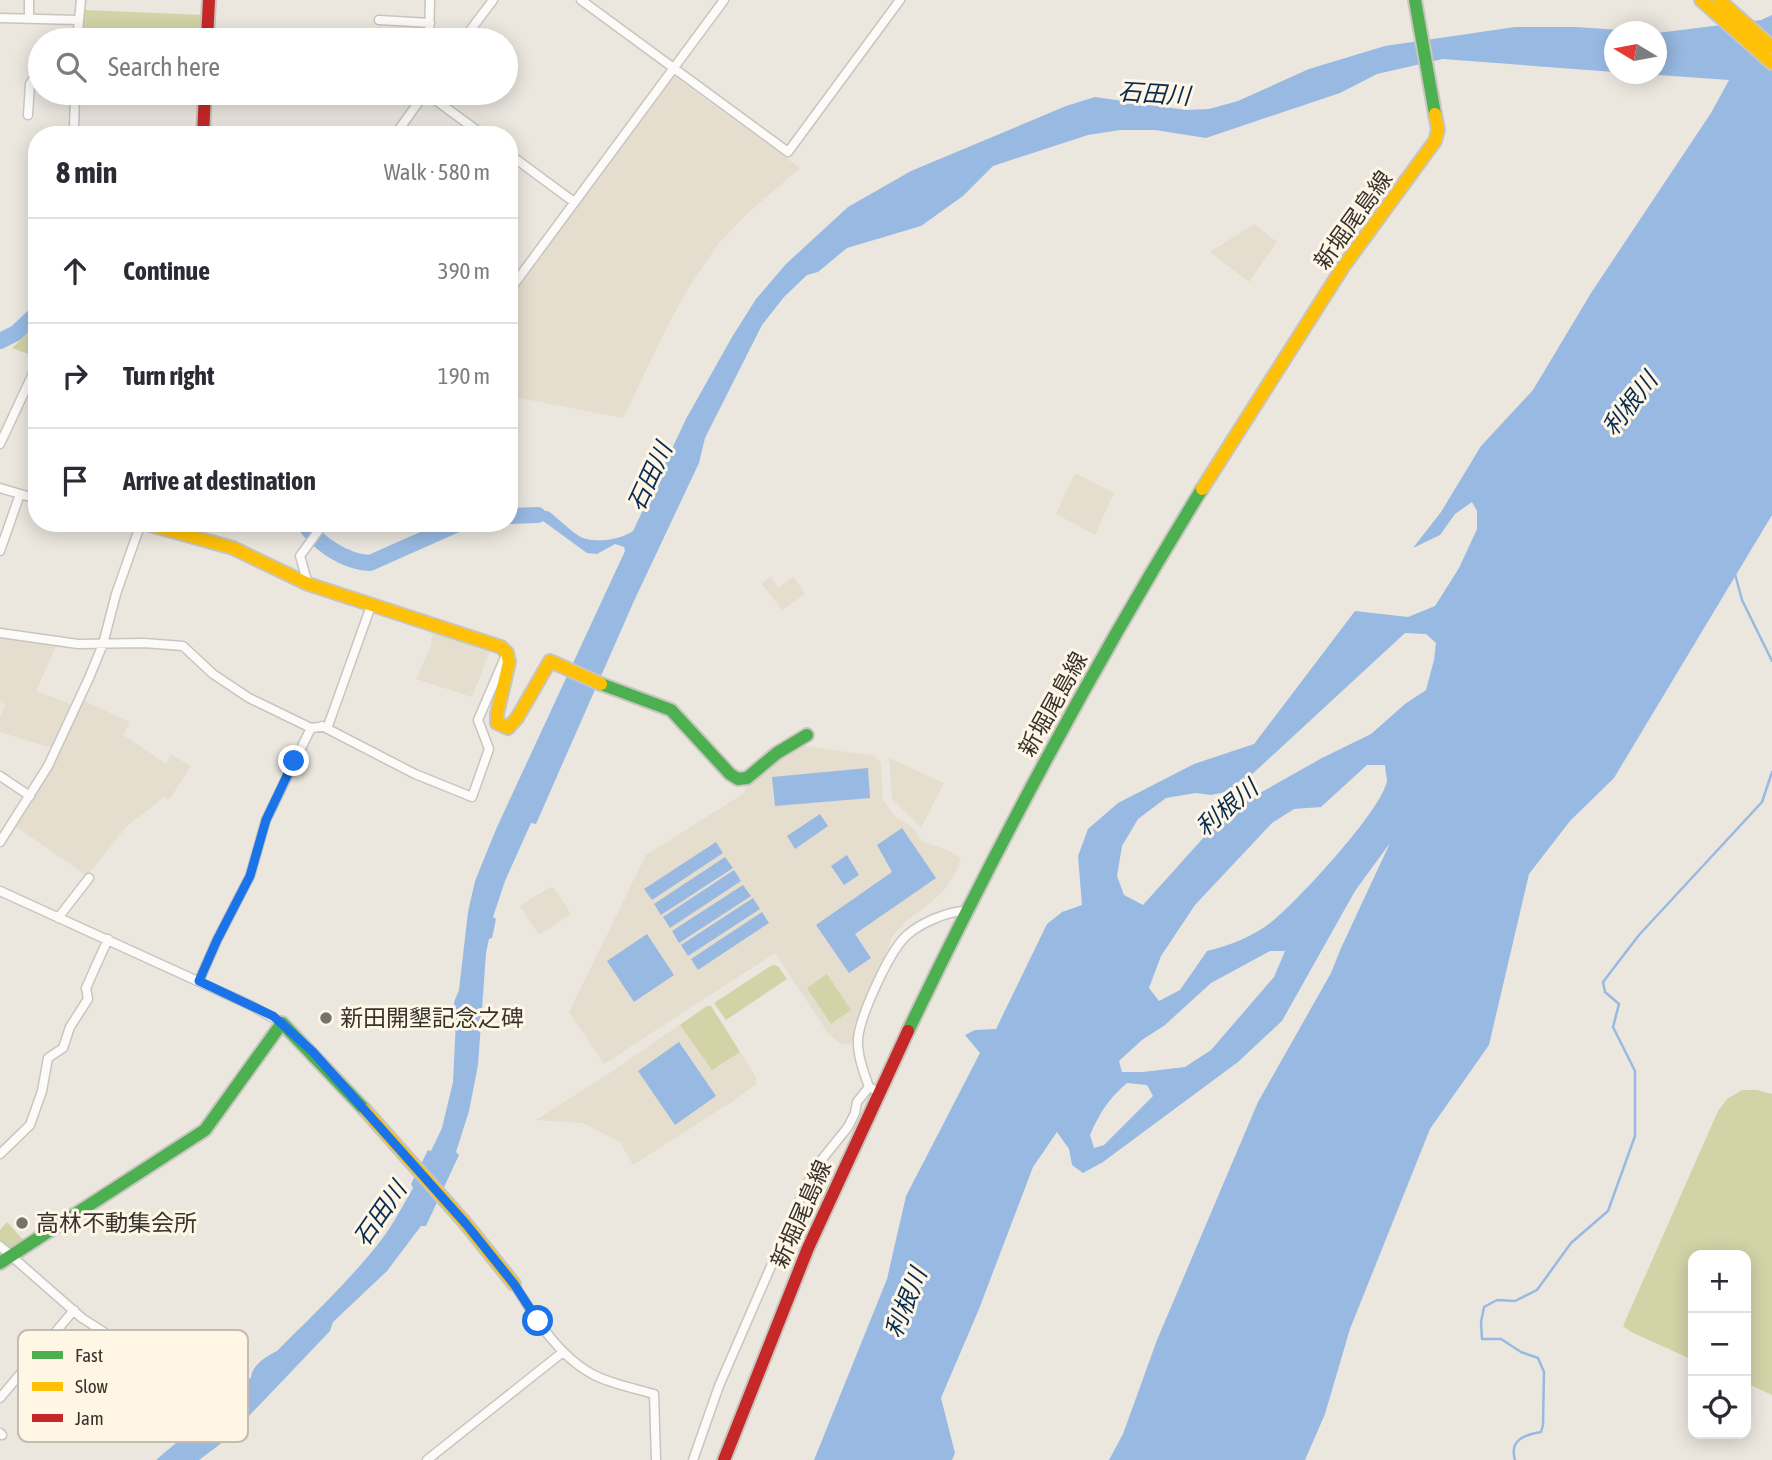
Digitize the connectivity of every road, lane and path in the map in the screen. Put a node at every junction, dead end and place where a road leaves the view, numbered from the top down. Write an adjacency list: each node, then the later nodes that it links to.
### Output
1 (29, 0): 12 (street)
2 (81, 0): 14 (street)
3 (209, 0): 18 (main road)
4 (430, 0): 16 (street)
5 (493, 0): 20 (street)
6 (581, 0): 23 (street)
7 (724, 0): 23 (street)
8 (900, 0): 23 (street)
9 (1415, 0): 59 (main road, 新堀尾島線)
10 (1701, 0): 22 (main road)
11 (1719, 0): 21 (main road)
12 (29, 17): 13 (street); 14 (street)
13 (0, 18)
14 (78, 20): 17 (street)
15 (379, 20): 16 (street)
16 (430, 23): 19 (street)
17 (78, 28)
18 (208, 28)
19 (430, 28)
20 (472, 28)
21 (1772, 47)
22 (1772, 63)
23 (673, 68): 35 (street)
24 (28, 105): 29 (street)
25 (75, 105): 30 (street)
26 (204, 105): 31 (main road)
27 (416, 105): 32 (street)
28 (441, 105): 33 (street)
29 (27, 115)
30 (74, 126)
31 (203, 126)
32 (401, 126)
33 (470, 126)
34 (518, 161): 35 (street)
35 (574, 202): 36 (street)
36 (518, 278)
37 (28, 384): 38 (street)
38 (0, 444)
39 (0, 488): 40 (street)
40 (20, 494): 41 (street); 45 (street)
41 (28, 496)
42 (138, 532): 49 (street)
43 (173, 532): 46 (main road)
44 (317, 532): 46 (street)
45 (0, 551)
46 (308, 584): 47 (main road)
47 (372, 603): 50 (main road); 51 (street)
48 (0, 633): 49 (street)
49 (103, 644): 52 (street); 55 (street)
50 (508, 653): 51 (street); 53 (main road)
51 (322, 726): 52 (street)
52 (311, 728): 62 (street)
53 (807, 735)
54 (0, 776): 55 (street)
55 (30, 796): 56 (street)
56 (0, 842)
57 (89, 878): 60 (street)
58 (0, 891): 60 (street)
59 (966, 911): 64 (main road, 新堀尾島線); 64 (street)
60 (58, 918): 61 (street)
61 (108, 939): 62 (street); 65 (street)
62 (199, 981): 63 (street)
63 (282, 1023): 67 (main road); 69 (main road)
64 (874, 1089): 78 (street); 79 (main road, 新堀尾島線)
65 (0, 1154)
66 (0, 1246): 67 (street)
67 (13, 1256): 68 (main road); 70 (street)
68 (0, 1263)
69 (514, 1284): 73 (street)
70 (74, 1310): 71 (street); 72 (street)
71 (57, 1330)
72 (104, 1330)
73 (563, 1352): 76 (street); 77 (street)
74 (18, 1377): 75 (street)
75 (0, 1398)
76 (427, 1460)
77 (656, 1460)
78 (693, 1460)
79 (724, 1460)

